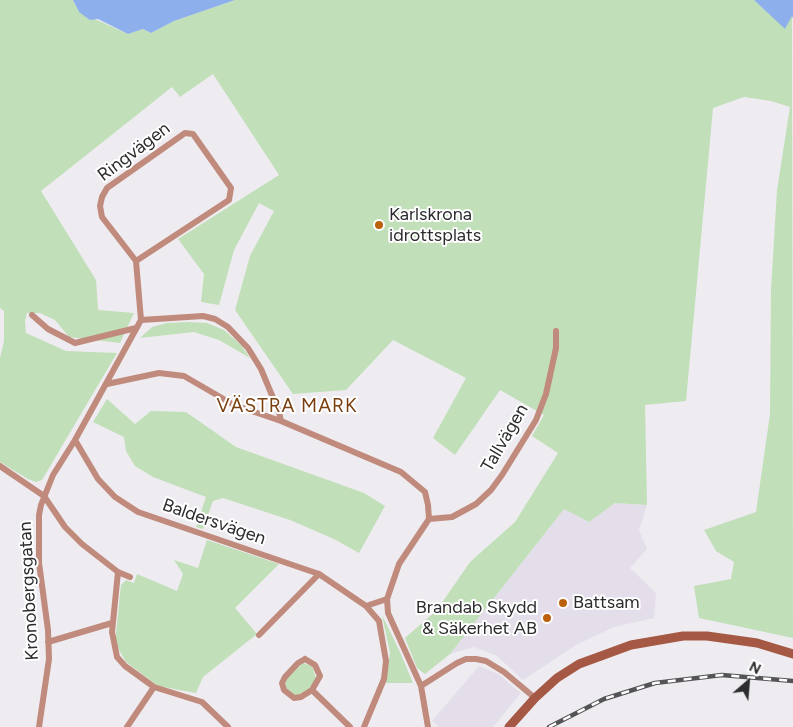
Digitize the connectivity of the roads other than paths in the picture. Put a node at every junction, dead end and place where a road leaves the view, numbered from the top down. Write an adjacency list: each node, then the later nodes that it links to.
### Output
1 (136, 261): 1 (street, Ringvägen); 3 (street)
2 (32, 315): 4 (street)
3 (141, 320): 4 (street); 7 (street)
4 (136, 328): 6 (street, Kronobergsgatan)
5 (556, 331): 11 (street, Tallvägen)
6 (106, 384): 7 (street); 8 (street, Kronobergsgatan)
7 (281, 421): 11 (street)
8 (75, 440): 10 (street, Kronobergsgatan); 13 (street, Baldersvägen)
9 (0, 466): 10 (street)
10 (44, 496): 12 (street); 19 (street, Kronobergsgatan)
11 (429, 519): 15 (street)
12 (118, 572): 14 (street); 17 (street)
13 (318, 574): 16 (street, Baldersvägen); 18 (street)
14 (130, 577)
15 (386, 600): 16 (street); 21 (street)
16 (366, 606): 29 (street)
17 (112, 623): 19 (street); 22 (street)
18 (260, 635)
19 (48, 642): 25 (street, Kronobergsgatan)
20 (793, 654): 24 (main road)
21 (421, 686): 24 (street); 30 (street)
22 (154, 687): 26 (street); 27 (street)
23 (312, 690): 23 (street); 28 (street)
24 (535, 698): 31 (main road)
25 (39, 727)
26 (127, 727)
27 (228, 727)
28 (350, 727)
29 (364, 727)
30 (428, 727)
31 (510, 727)

